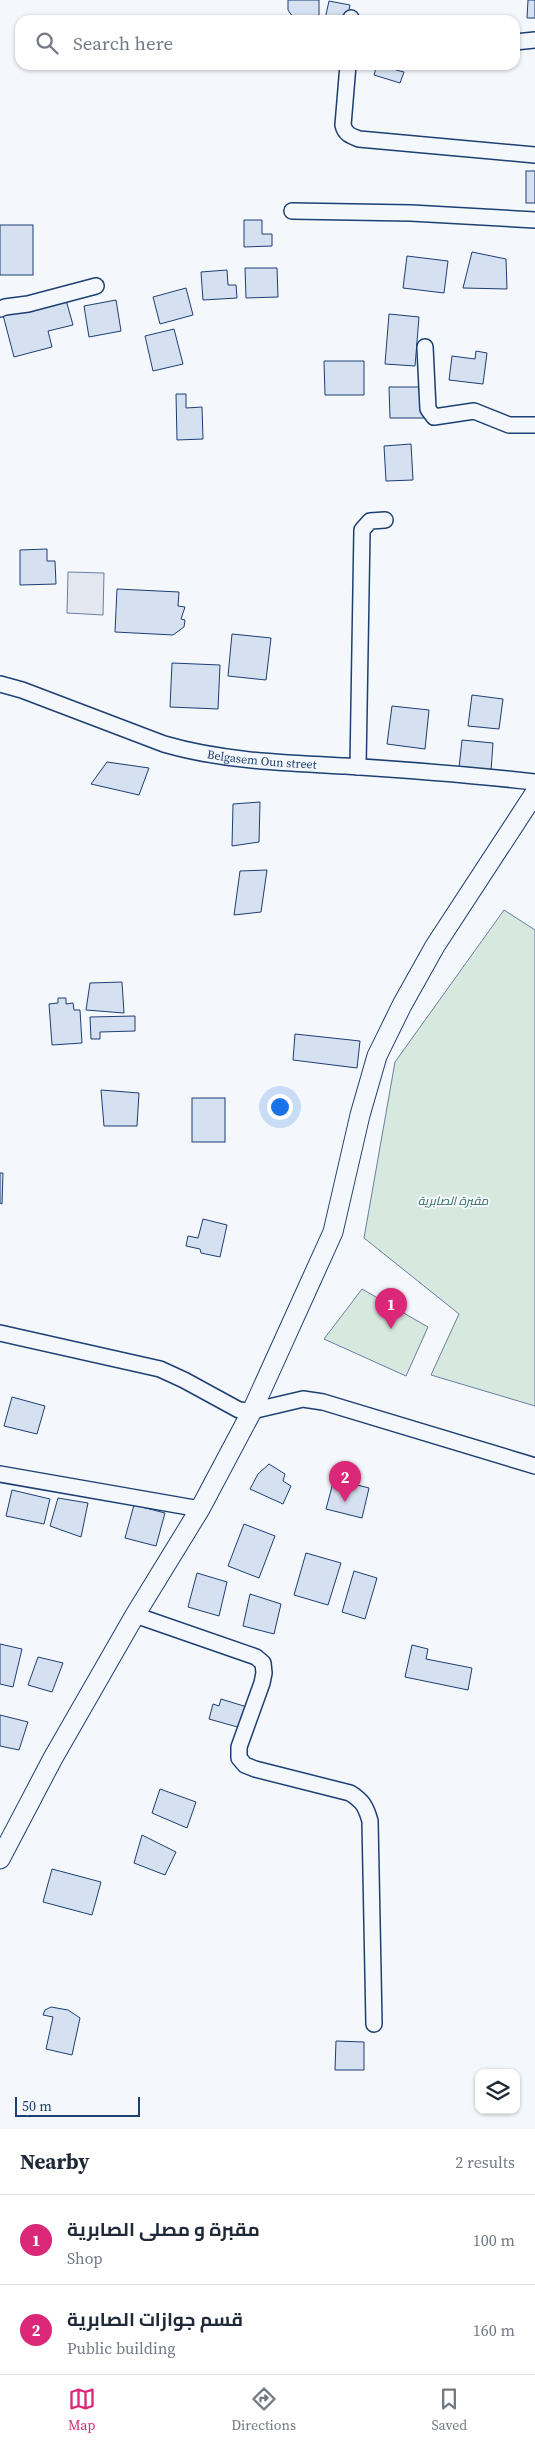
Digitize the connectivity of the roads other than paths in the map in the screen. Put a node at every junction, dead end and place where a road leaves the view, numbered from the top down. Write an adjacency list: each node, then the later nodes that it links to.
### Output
1 (535, 40): 2 (street)
2 (520, 42)
3 (348, 70): 4 (street)
4 (535, 155)
5 (292, 211): 6 (street)
6 (535, 220)
7 (96, 286): 8 (street)
8 (0, 309)
9 (425, 347): 10 (street)
10 (535, 425)
11 (385, 520): 13 (street)
12 (0, 684): 13 (street, Belgasem Oun street)
13 (358, 767): 14 (street, Belgasem Oun street)
14 (535, 782)
15 (535, 793): 17 (street)
16 (0, 1333): 17 (street)
17 (252, 1411): 18 (street); 20 (street)
18 (535, 1466)
19 (0, 1474): 20 (street)
20 (200, 1509): 21 (street)
21 (135, 1615): 22 (street); 23 (street)
22 (0, 1859)
23 (374, 2024)

